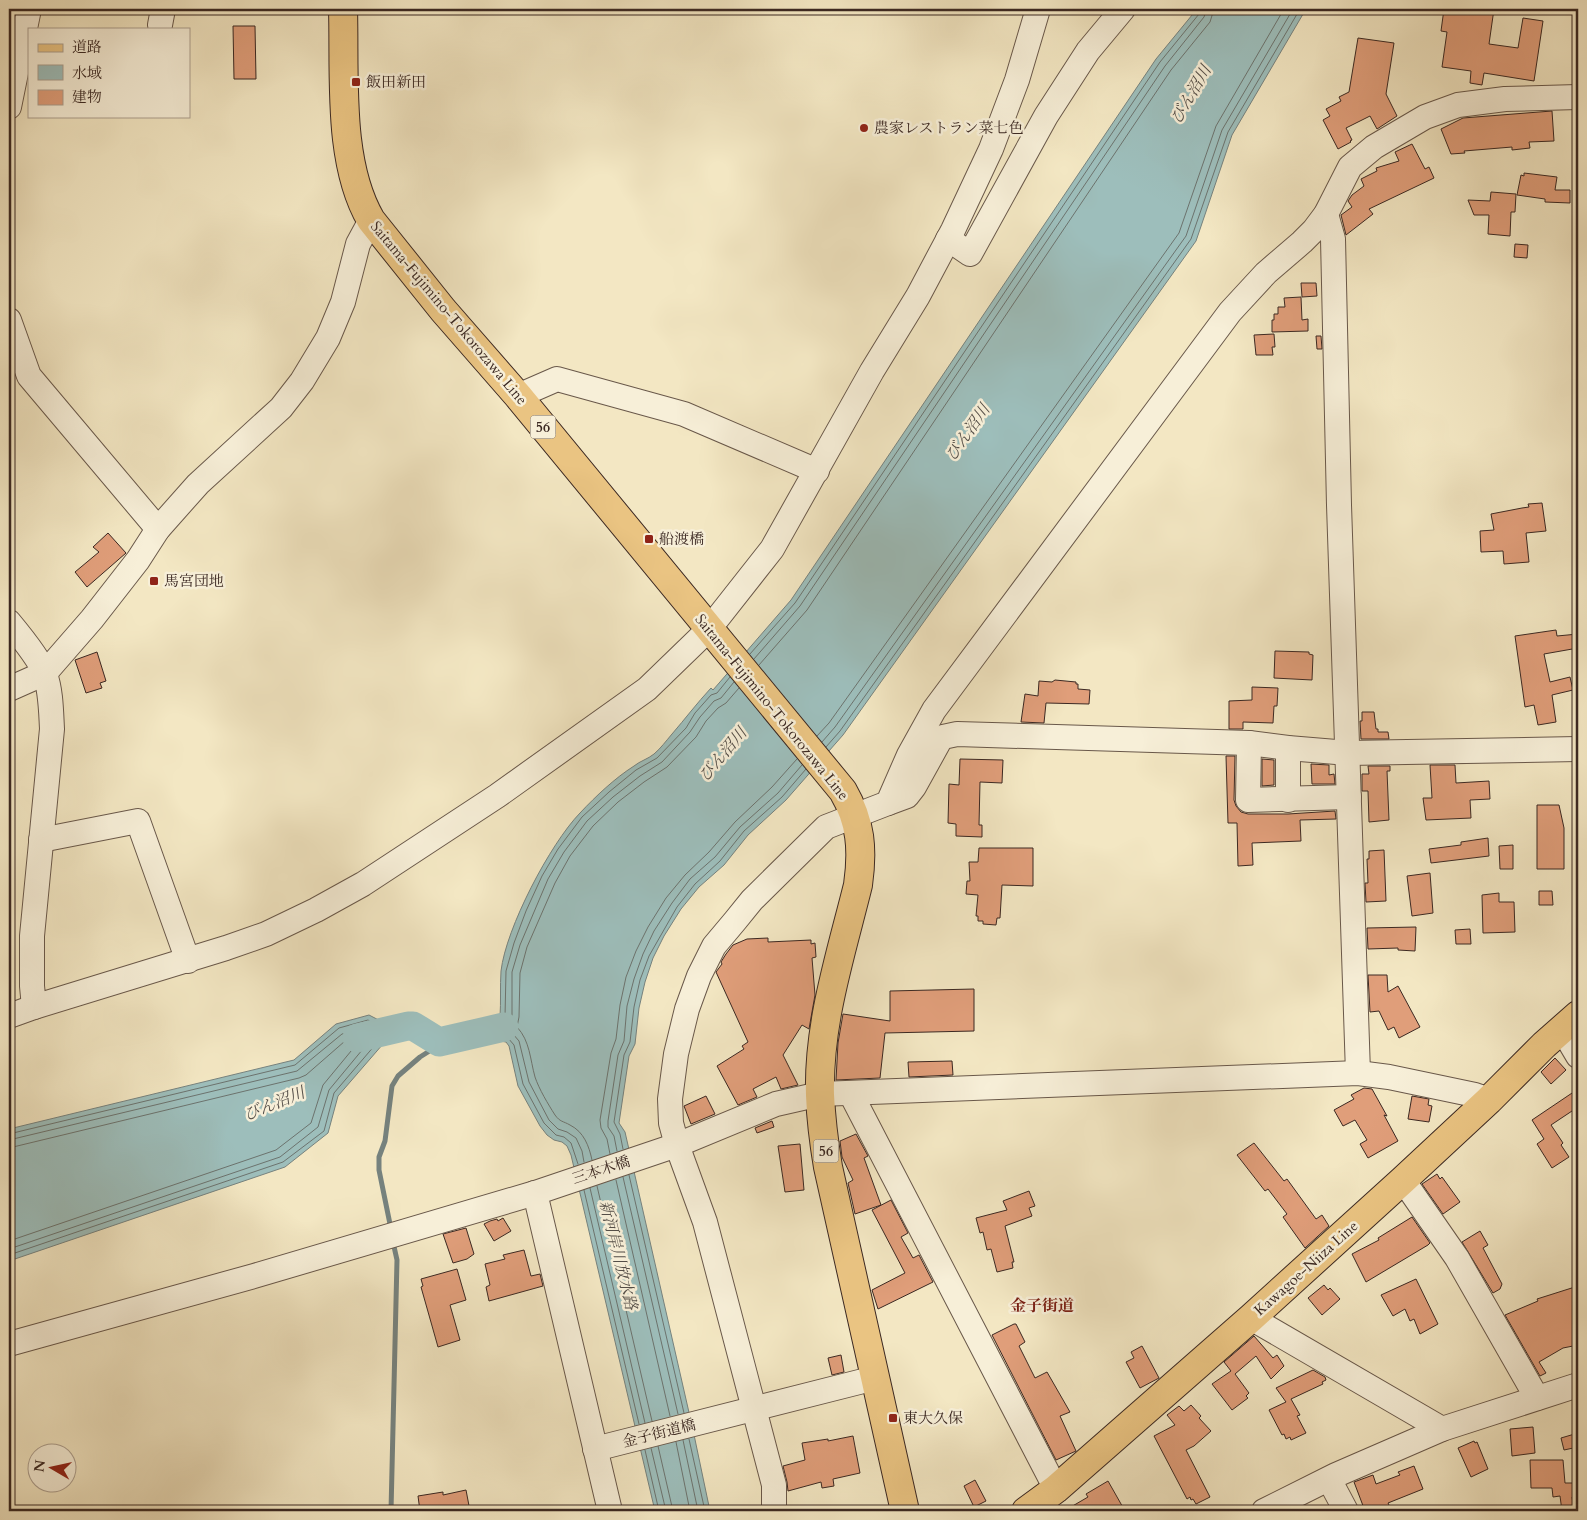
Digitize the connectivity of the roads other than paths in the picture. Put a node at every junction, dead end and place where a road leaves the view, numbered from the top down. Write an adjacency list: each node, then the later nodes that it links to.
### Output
1 (29, 9): 6 (street)
2 (343, 9): 8 (main road, Saitama-Fujimino-Tokorozawa Line / 56)
3 (1038, 9): 9 (street)
4 (1123, 9): 9 (street)
5 (1578, 97): 7 (street)
6 (9, 106)
7 (1326, 214): 21 (street); 24 (street)
8 (371, 220): 11 (main road, Saitama-Fujimino-Tokorozawa Line / 56); 13 (street)
9 (948, 239): 12 (street)
10 (9, 320): 13 (street)
11 (518, 396): 12 (street); 15 (main road, Saitama-Fujimino-Tokorozawa Line / 56)
12 (817, 471): 15 (street)
13 (158, 529): 16 (street)
14 (9, 622): 16 (street)
15 (711, 632): 25 (main road, Saitama-Fujimino-Tokorozawa Line / 56); 27 (street)
16 (45, 673): 17 (street); 26 (street)
17 (9, 689)
18 (1249, 743): 19 (street); 23 (street); 24 (street)
19 (1288, 748): 21 (street); 23 (street)
20 (1578, 749): 21 (street)
21 (1348, 752): 22 (street)
22 (1349, 797): 23 (street); 32 (street)
23 (1288, 800)
24 (888, 803): 25 (street)
25 (855, 817): 33 (main road, Saitama-Fujimino-Tokorozawa Line / 56); 36 (street)
26 (41, 840): 27 (street); 28 (street)
27 (188, 961): 28 (street)
28 (34, 1006): 29 (street)
29 (9, 1016)
30 (1570, 1022): 31 (street); 35 (main road, Kawagoe-Niiza Line)
31 (1578, 1056)
32 (1358, 1073): 34 (street, 三本木橋); 35 (street, 三本木橋)
33 (820, 1094): 34 (street, 三本木橋); 36 (street, 三本木橋); 41 (main road, Saitama-Fujimino-Tokorozawa Line / 56)
34 (851, 1094): 48 (street)
35 (1489, 1100): 37 (main road, Kawagoe-Niiza Line)
36 (667, 1148): 38 (street, 三本木橋); 44 (street)
37 (1403, 1180): 39 (main road, Kawagoe-Niiza Line); 43 (street)
38 (540, 1191): 40 (street, 三本木橋); 46 (street)
39 (1251, 1318): 45 (street); 48 (main road, Kawagoe-Niiza Line)
40 (9, 1344)
41 (874, 1378): 44 (street, 金子街道橋); 51 (main road, Saitama-Fujimino-Tokorozawa Line / 56)
42 (1578, 1385): 43 (street)
43 (1537, 1398): 45 (street)
44 (754, 1407): 46 (street, 金子街道橋); 50 (street)
45 (1442, 1429): 47 (street)
46 (595, 1449): 49 (street)
47 (1329, 1478): 53 (street); 54 (street)
48 (1056, 1489): 52 (main road, Kawagoe-Niiza Line)
49 (610, 1511)
50 (774, 1511)
51 (905, 1511)
52 (1026, 1511)
53 (1264, 1511)
54 (1346, 1511)

